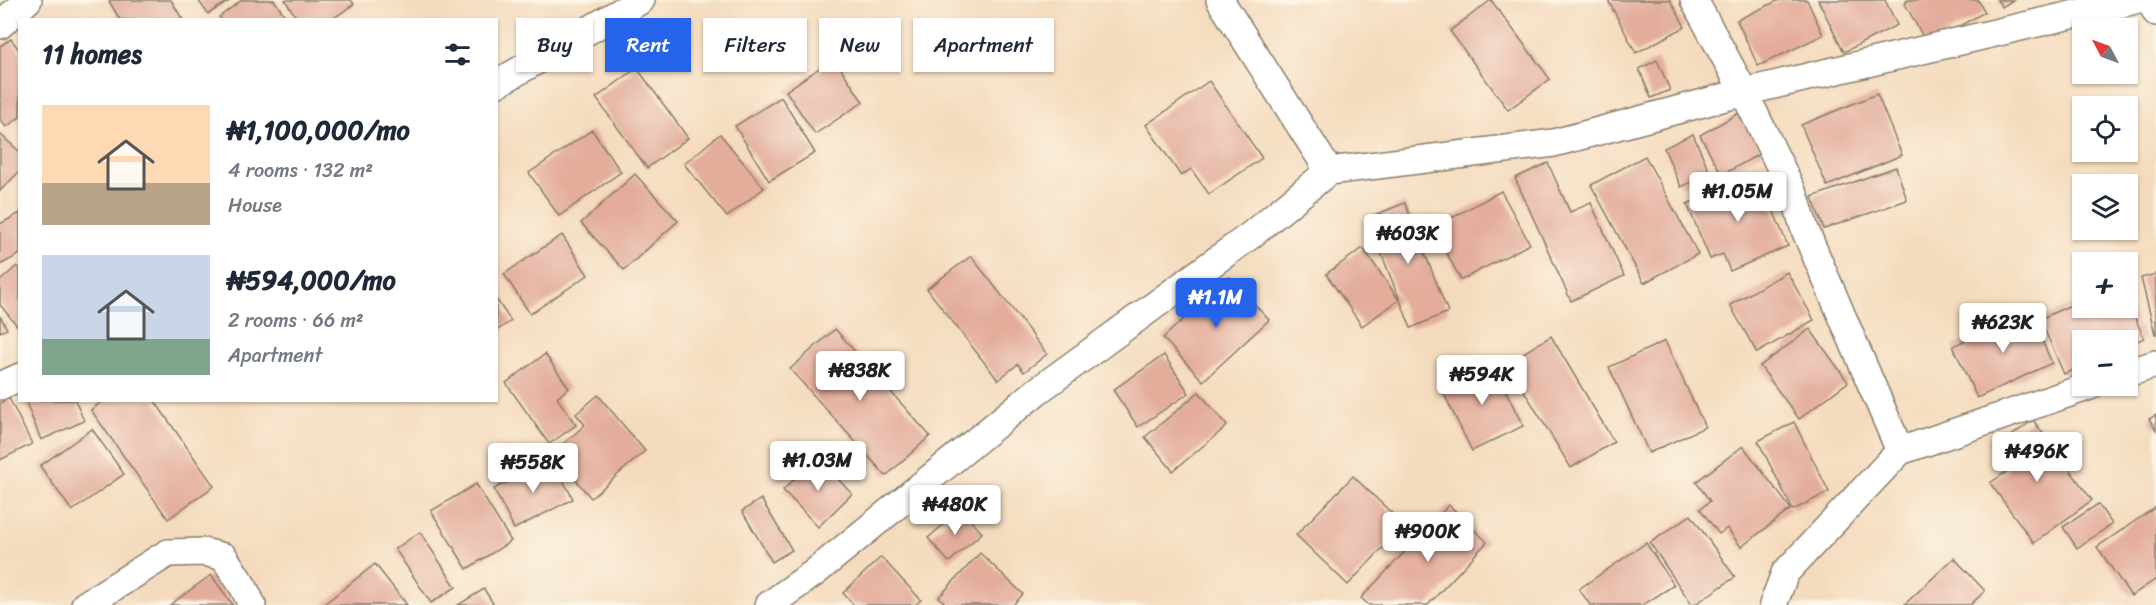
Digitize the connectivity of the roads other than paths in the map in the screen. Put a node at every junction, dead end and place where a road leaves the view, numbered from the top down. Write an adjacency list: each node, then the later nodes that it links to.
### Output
1 (28, 0): 8 (street)
2 (641, 0): 9 (street)
3 (1220, 0): 11 (street)
4 (1694, 0): 10 (street)
5 (2135, 0): 10 (street)
6 (2150, 0): 7 (street)
7 (2156, 12)
8 (0, 25)
9 (498, 83)
10 (1744, 92): 11 (street); 17 (street)
11 (1329, 171): 20 (street)
12 (2156, 364): 13 (street)
13 (2138, 370)
14 (18, 377): 15 (street)
15 (0, 386)
16 (2072, 392): 17 (street)
17 (1900, 451): 21 (street)
18 (85, 605): 19 (street)
19 (252, 605)
20 (769, 605)
21 (1773, 605)

